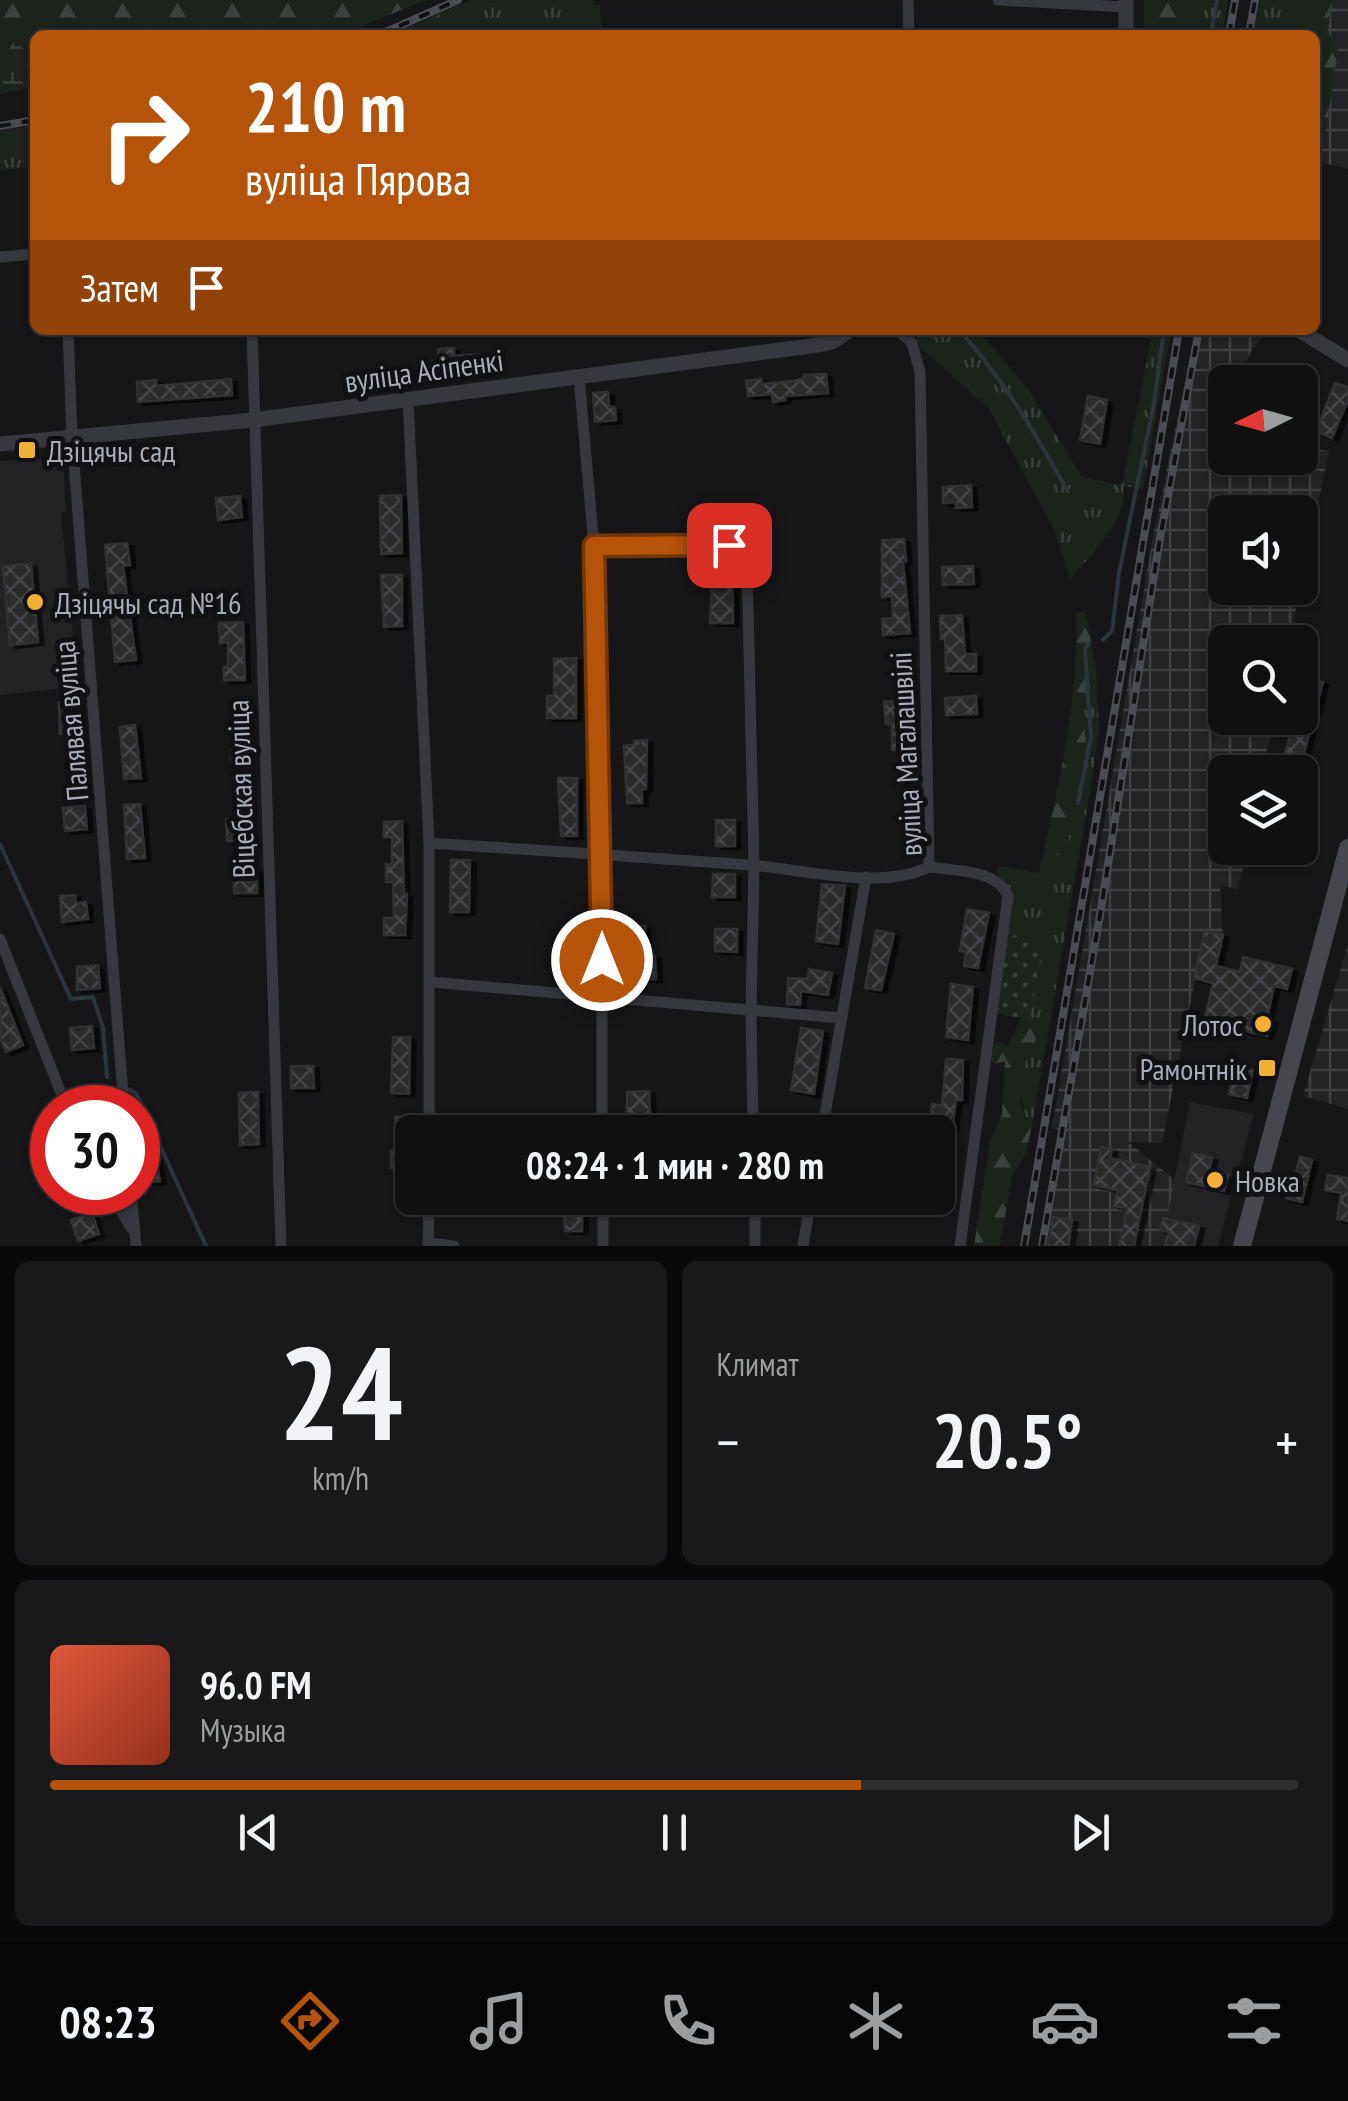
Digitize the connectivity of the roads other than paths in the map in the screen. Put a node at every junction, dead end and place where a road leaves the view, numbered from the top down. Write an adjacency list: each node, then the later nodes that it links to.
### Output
1 (908, 0): 4 (street)
2 (998, 0): 3 (street)
3 (1126, 4): 5 (street)
4 (908, 30)
5 (1126, 30)
6 (30, 254): 7 (street)
7 (0, 257)
8 (68, 335): 17 (street, Палявая вуліца)
9 (252, 335): 16 (street, Віцебская вуліца)
10 (842, 335): 14 (street, вуліца Асіпенкі)
11 (903, 335): 24 (street, вуліца Магалашвілі)
12 (1307, 335): 13 (street)
13 (1348, 360)
14 (579, 377): 15 (street, вуліца Асіпенкі); 19 (street)
15 (408, 400): 16 (street, вуліца Асіпенкі); 20 (street)
16 (253, 420): 17 (street, вуліца Асіпенкі); 45 (street, Віцебская вуліца)
17 (72, 437): 18 (street, вуліца Асіпенкі); 32 (street, Палявая вуліца)
18 (0, 444)
19 (594, 546): 22 (street); 23 (street)
20 (429, 844): 22 (street); 27 (street)
21 (1348, 848): 51 (main road)
22 (602, 854): 23 (street); 28 (street)
23 (754, 865): 25 (street); 29 (street)
24 (930, 867): 25 (street); 50 (street, вуліца Магалашвілі)
25 (866, 877): 30 (street)
26 (0, 939): 31 (street)
27 (431, 982): 28 (street); 33 (street)
28 (601, 996): 29 (street); 34 (street)
29 (752, 1010): 30 (street); 35 (street)
30 (841, 1018): 36 (street)
31 (58, 1085)
32 (122, 1085)
33 (429, 1115)
34 (602, 1115)
35 (754, 1115)
36 (825, 1115)
37 (122, 1215): 43 (street)
38 (132, 1215): 43 (street)
39 (428, 1215): 44 (street)
40 (602, 1215): 47 (street)
41 (755, 1215): 48 (street)
42 (808, 1215): 49 (street)
43 (135, 1240)
44 (428, 1244): 46 (street)
45 (281, 1246)
46 (454, 1246)
47 (603, 1246)
48 (756, 1246)
49 (802, 1246)
50 (960, 1246)
51 (1242, 1246)

